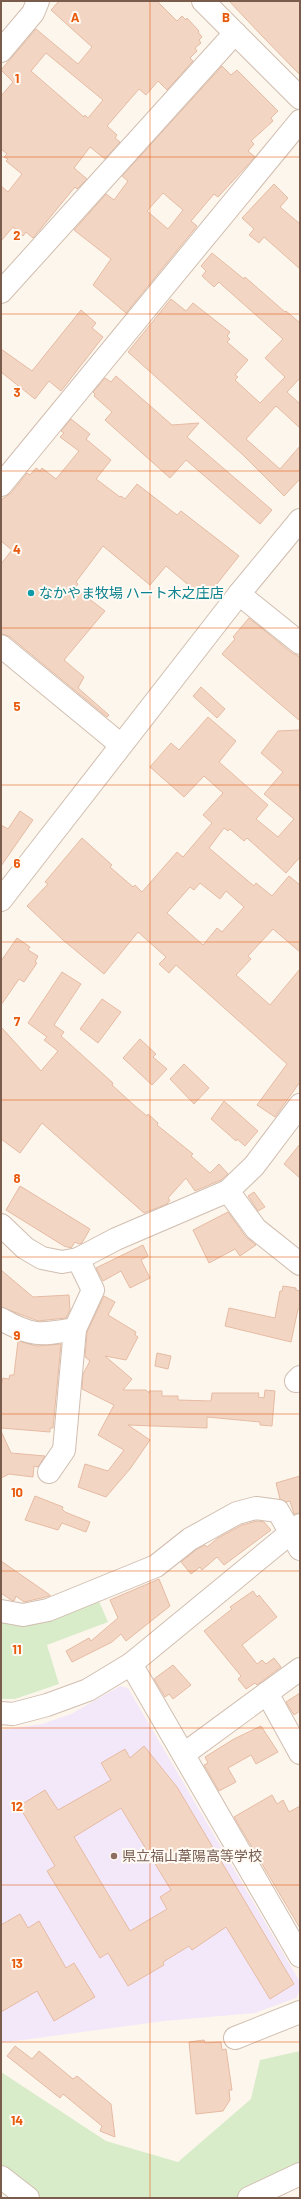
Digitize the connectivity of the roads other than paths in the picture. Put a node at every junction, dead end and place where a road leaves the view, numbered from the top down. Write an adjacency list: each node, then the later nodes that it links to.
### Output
1 (38, 1): 4 (street)
2 (203, 1): 3 (street)
3 (235, 33): 5 (street); 7 (street)
4 (1, 51)
5 (300, 98)
6 (300, 121): 8 (street)
7 (1, 292)
8 (1, 485)
9 (300, 520): 10 (street)
10 (239, 594): 11 (street); 13 (street)
11 (300, 643)
12 (1, 646): 13 (street)
13 (121, 745): 14 (street)
14 (1, 900)
15 (300, 1106): 16 (street)
16 (228, 1191): 18 (street); 19 (street)
17 (1, 1225): 18 (street)
18 (78, 1258): 21 (street)
19 (300, 1264)
20 (1, 1319): 21 (street)
21 (75, 1330): 22 (street)
22 (49, 1472)
23 (297, 1536): 24 (street); 25 (street)
24 (1, 1611)
25 (131, 1664): 28 (street); 30 (street)
26 (300, 1669): 27 (street)
27 (267, 1693): 29 (street); 30 (street)
28 (1, 1714)
29 (300, 1753)
30 (184, 1754): 31 (street)
31 (300, 1956)
32 (300, 2012): 33 (street)
33 (235, 2038)
34 (300, 2174): 37 (street)
35 (1, 2177): 36 (street)
36 (28, 2198)
37 (249, 2198)

